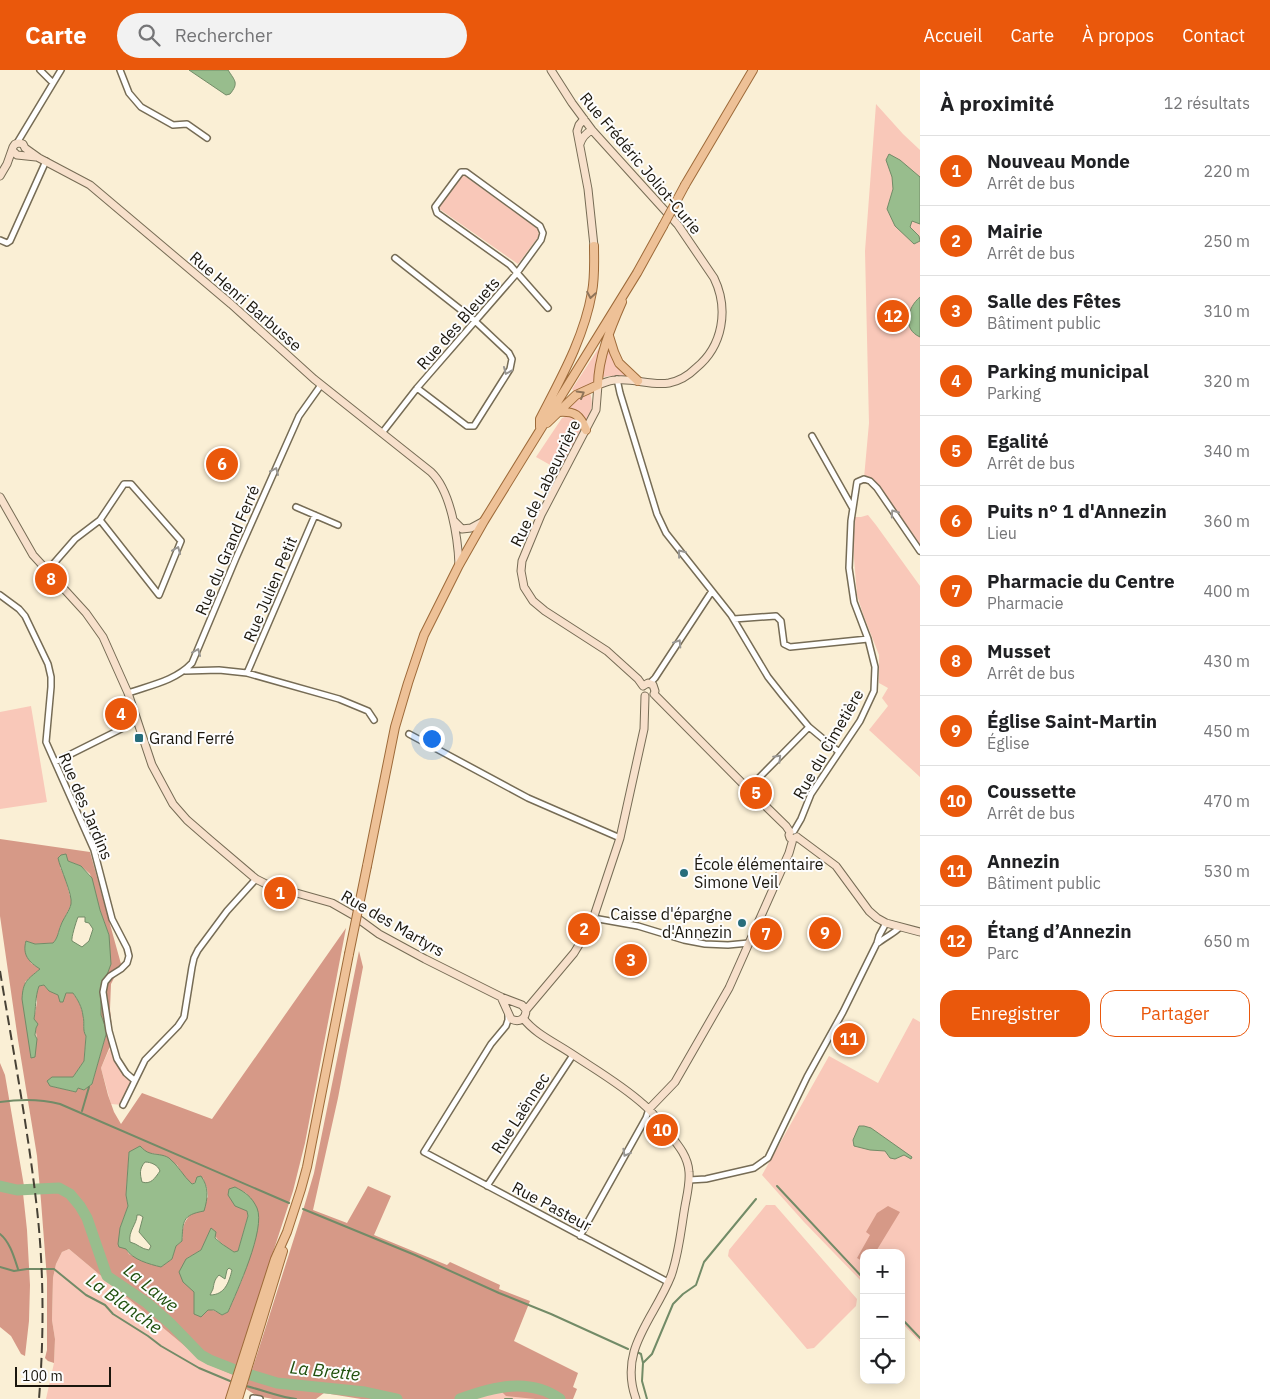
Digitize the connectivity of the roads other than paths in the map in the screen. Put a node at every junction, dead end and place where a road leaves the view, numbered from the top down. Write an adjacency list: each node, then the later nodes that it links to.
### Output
1 (40, 70): 6 (street)
2 (61, 70): 6 (street)
3 (120, 70): 11 (street)
4 (551, 70): 7 (street, Rue Frédéric Joliot-Curie)
5 (753, 70): 21 (main road, bridge)
6 (53, 83): 13 (street)
7 (572, 102): 8 (street, Rue Frédéric Joliot-Curie); 10 (street)
8 (584, 119): 9 (street, Rue Frédéric Joliot-Curie); 10 (street)
9 (592, 130): 12 (street); 26 (street, Rue Frédéric Joliot-Curie)
10 (577, 131): 12 (street)
11 (208, 138)
12 (580, 144): 18 (street)
13 (22, 145): 14 (street); 14 (street); 15 (street, Rue Henri Barbusse)
14 (17, 154): 15 (street, Rue Henri Barbusse); 16 (street)
15 (43, 159): 17 (street); 27 (street, Rue Henri Barbusse)
16 (0, 176)
17 (0, 240)
18 (594, 246): 31 (main road, one-way to 31)
19 (395, 258): 23 (street)
20 (517, 273): 20 (street); 22 (street); 23 (street, Rue des Bleuets)
21 (636, 273): 24 (main road); 31 (main road)
22 (548, 308)
23 (475, 321): 29 (street, Rue des Bleuets); 29 (street, one-way to 29)
24 (609, 336): 26 (main road); 28 (main road)
25 (617, 379): 26 (street, Rue Frédéric Joliot-Curie); 28 (street, Rue Frédéric Joliot-Curie); 46 (street, one-way to 25)
26 (638, 381)
27 (321, 385): 33 (street, Rue Henri Barbusse); 50 (street, Rue du Grand Ferré, one-way to 27)
28 (598, 385): 30 (main road, one-way to 28); 32 (street, Rue de Labeuvrière)
29 (417, 388): 33 (street, Rue des Bleuets)
30 (559, 412): 31 (main road); 32 (main road)
31 (540, 429): 41 (main road)
32 (586, 430): 52 (street, Rue de Labeuvrière)
33 (382, 433): 40 (street, Rue Henri Barbusse)
34 (812, 436): 37 (street)
35 (0, 498): 45 (street, Rue des Martyrs)
36 (296, 507): 38 (street)
37 (852, 507): 43 (street, Rue du Cimetière, one-way to 37); 49 (street, Rue du Cimetière)
38 (315, 516): 42 (street); 51 (street, Rue Julien Petit)
39 (100, 520): 39 (street, one-way to 39); 45 (street)
40 (453, 520): 41 (street); 44 (street, Rue Henri Barbusse)
41 (484, 522): 44 (main road)
42 (338, 525)
43 (920, 551)
44 (459, 565): 86 (main road, bridge)
45 (48, 570): 53 (street, Rue des Martyrs)
46 (712, 591): 48 (street); 52 (street, one-way to 46)
47 (0, 595): 61 (street, Rue des Jardins)
48 (734, 620): 49 (street); 58 (street)
49 (868, 639): 60 (street, Rue du Cimetière)
50 (185, 671): 51 (street); 53 (street)
51 (247, 673): 56 (street)
52 (646, 684): 54 (street); 55 (street)
53 (128, 692): 57 (street, Rue des Martyrs)
54 (654, 694): 55 (street); 62 (street)
55 (645, 696): 64 (street)
56 (374, 720)
57 (137, 721): 61 (street); 65 (street, Rue des Martyrs)
58 (809, 727): 60 (street); 62 (street, one-way to 58)
59 (409, 734): 64 (street)
60 (839, 752): 63 (street, Rue du Cimetière)
61 (55, 762): 81 (street, Rue des Jardins)
62 (748, 789): 63 (street)
63 (794, 835): 67 (street); 71 (street)
64 (620, 838): 66 (street)
65 (256, 879): 73 (street, Rue des Martyrs); 81 (street)
66 (593, 918): 71 (street); 74 (street)
67 (889, 924): 68 (street); 70 (street); 72 (street)
68 (900, 927): 69 (street); 70 (street)
69 (920, 932)
70 (887, 935): 72 (street)
71 (749, 943): 83 (street)
72 (878, 943): 84 (street)
73 (501, 997): 75 (street, Rue des Martyrs); 77 (street)
74 (536, 997): 75 (street); 76 (street)
75 (517, 1003): 76 (street); 77 (street)
76 (526, 1010): 78 (street)
77 (508, 1012): 78 (street); 79 (street)
78 (520, 1020): 79 (street); 80 (street)
79 (506, 1026): 85 (street, Rue Pasteur)
80 (573, 1055): 83 (street); 85 (street, Rue Laënnec)
81 (134, 1080): 82 (street)
82 (123, 1105)
83 (649, 1109): 84 (street); 87 (street, one-way to 87)
84 (689, 1180): 88 (street)
85 (487, 1186): 87 (street, Rue Pasteur)
86 (287, 1232): 90 (main road); 91 (main road)
87 (580, 1236): 88 (street, Rue Pasteur)
88 (668, 1282): 93 (street)
89 (253, 1398): 92 (street)
90 (230, 1399)
91 (238, 1399)
92 (260, 1399)
93 (636, 1399)

